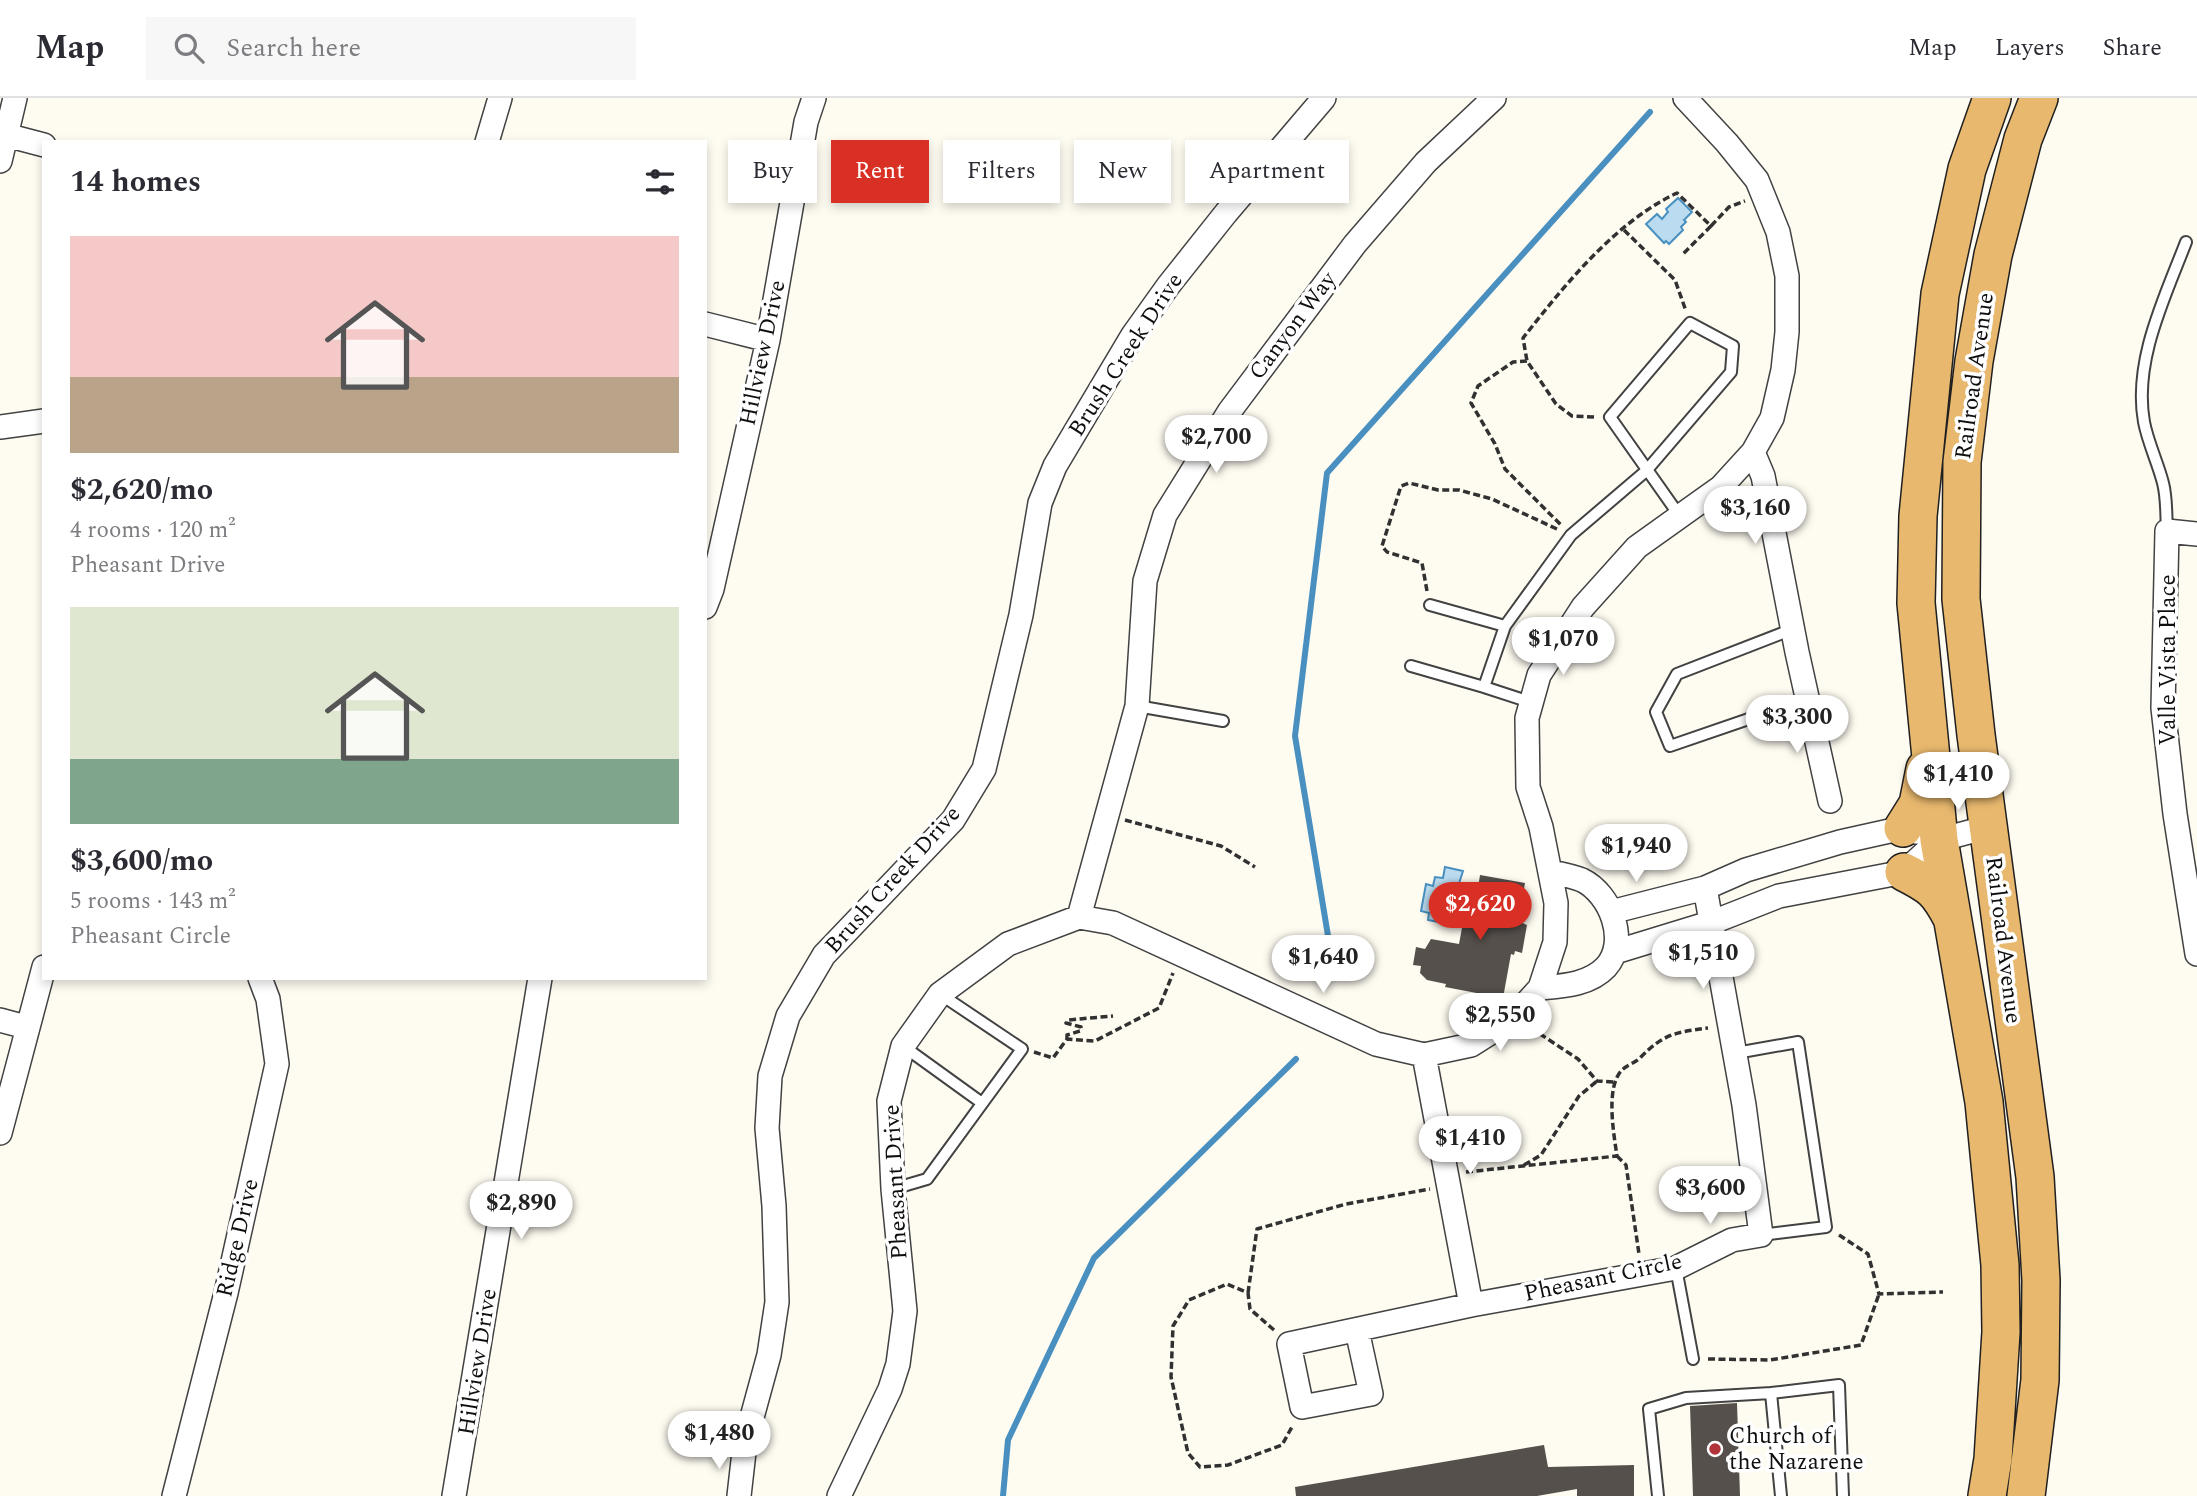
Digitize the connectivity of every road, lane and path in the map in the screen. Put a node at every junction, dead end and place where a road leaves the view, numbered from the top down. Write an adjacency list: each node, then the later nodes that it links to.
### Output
1 (15, 98): 9 (street)
2 (500, 98): 10 (street)
3 (814, 98): 20 (street, Hillview Drive)
4 (1324, 98): 96 (street, Brush Creek Drive)
5 (1494, 98): 39 (street, Canyon Way)
6 (1685, 98): 13 (street)
7 (1992, 98): 40 (highway, Railroad Avenue)
8 (2039, 98): 44 (highway, Railroad Avenue)
9 (6, 135): 11 (street); 12 (street)
10 (487, 140)
11 (42, 144)
12 (0, 161)
13 (1763, 194): 14 (path); 25 (street)
14 (1711, 226): 15 (path); 17 (path)
15 (1623, 230): 18 (path); 21 (path)
16 (2186, 242): 28 (lane)
17 (1682, 255)
18 (1690, 323): 22 (lane); 26 (lane)
19 (707, 325): 20 (street)
20 (768, 340): 31 (street, Hillview Drive)
21 (1527, 362): 22 (path); 30 (path)
22 (1610, 417): 26 (lane)
23 (42, 421): 24 (street)
24 (0, 427)
25 (1753, 452): 27 (street); 34 (street)
26 (1646, 471): 27 (lane); 30 (lane)
27 (1679, 515): 38 (street)
28 (2167, 531): 29 (street); 57 (street, Valle Vista Place)
29 (2197, 534)
30 (1571, 535): 32 (path); 33 (lane)
31 (707, 595)
32 (1430, 605): 33 (lane)
33 (1504, 626): 36 (lane)
34 (1793, 629): 37 (street); 37 (lane)
35 (1411, 666): 36 (lane)
36 (1484, 687): 38 (lane)
37 (1807, 699): 42 (street)
38 (1530, 702): 48 (street)
39 (1137, 706): 41 (lane); 43 (street, Canyon Way)
40 (1926, 708): 45 (highway); 46 (highway, Railroad Avenue)
41 (1223, 721)
42 (1830, 801)
43 (1107, 815): 47 (path); 52 (street, Canyon Way)
44 (1988, 827): 46 (street); 102 (highway, Railroad Avenue)
45 (1903, 828): 46 (street); 50 (street)
46 (1939, 840): 49 (street); 54 (highway, Railroad Avenue)
47 (1255, 867)
48 (1550, 872): 51 (street); 61 (street)
49 (1904, 872): 53 (street); 54 (highway)
50 (1705, 888): 51 (street); 53 (street)
51 (1611, 912): 55 (street)
52 (1079, 917): 56 (street); 62 (street, Pheasant Drive)
53 (1713, 922): 55 (street); 66 (street)
54 (1955, 924): 101 (highway, Railroad Avenue)
55 (1615, 952): 61 (street)
56 (1181, 953): 68 (path); 72 (street)
57 (2197, 954)
58 (42, 974): 67 (street)
59 (261, 980): 94 (street, Ridge Drive)
60 (540, 980): 95 (street, Hillview Drive)
61 (1540, 988): 64 (street)
62 (940, 994): 69 (street, Pheasant Drive); 70 (lane)
63 (1113, 1016): 68 (path)
64 (1516, 1016): 72 (street); 73 (path)
65 (0, 1020): 67 (street)
66 (1731, 1026): 71 (street); 74 (path)
67 (26, 1027): 76 (street)
68 (1067, 1039): 70 (path)
69 (903, 1046): 75 (lane); 80 (street, Pheasant Drive)
70 (1022, 1049): 75 (lane)
71 (1736, 1053): 81 (lane); 82 (street)
72 (1424, 1055): 79 (street)
73 (1597, 1081): 74 (path); 78 (path)
74 (1615, 1082): 77 (path)
75 (982, 1103): 80 (lane)
76 (0, 1133)
77 (1616, 1156): 78 (path); 84 (path)
78 (1522, 1166): 79 (path)
79 (1448, 1180): 86 (path); 88 (street)
80 (893, 1189): 97 (street, Pheasant Drive)
81 (1826, 1227): 82 (lane); 87 (path)
82 (1761, 1235): 83 (street, Pheasant Circle)
83 (1676, 1268): 84 (street, Pheasant Circle); 91 (lane)
84 (1642, 1275): 88 (street, Pheasant Circle)
85 (1943, 1292): 87 (path)
86 (1248, 1293): 90 (path); 93 (path)
87 (1879, 1294): 91 (path)
88 (1471, 1305): 89 (street, Pheasant Circle)
89 (1357, 1330): 90 (street, Pheasant Circle); 93 (street)
90 (1289, 1345): 93 (street)
91 (1693, 1359)
92 (1771, 1393): 98 (lane); 99 (lane); 100 (lane)
93 (1302, 1408)
94 (174, 1496)
95 (454, 1496)
96 (739, 1496)
97 (839, 1496)
98 (1658, 1496)
99 (1781, 1496)
100 (1843, 1496)
101 (1987, 1496)
102 (2026, 1496)

